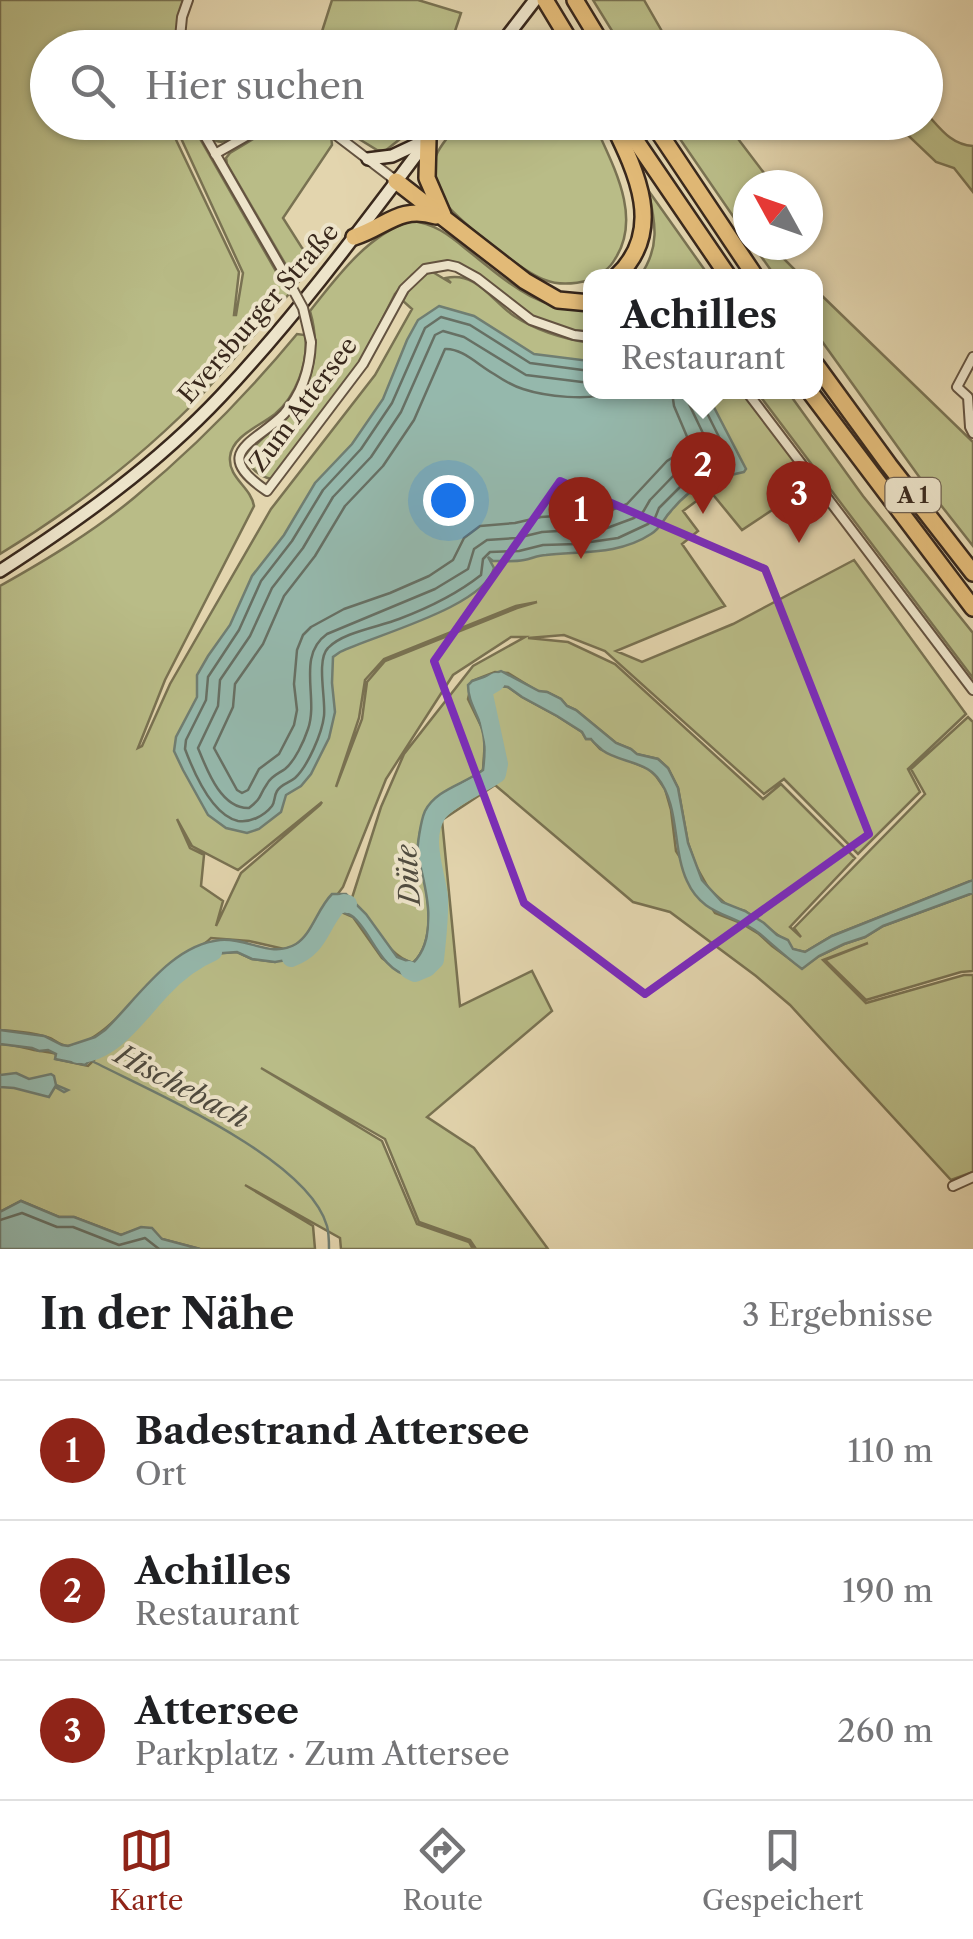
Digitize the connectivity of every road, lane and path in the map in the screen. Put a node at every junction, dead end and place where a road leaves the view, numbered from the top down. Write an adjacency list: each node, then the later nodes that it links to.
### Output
1 (188, 0): 4 (street)
2 (576, 0): 7 (highway)
3 (543, 3): 5 (main road); 6 (highway)
4 (181, 30)
5 (516, 30)
6 (562, 30)
7 (594, 30)
8 (207, 140): 17 (street, Zum Attersee)
9 (240, 140): 17 (street)
10 (344, 140): 18 (street)
11 (426, 140): 18 (main road)
12 (427, 140): 19 (main road, Eversburger Straße)
13 (428, 140): 20 (highway)
14 (621, 140): 22 (highway)
15 (634, 140): 23 (highway)
16 (664, 140): 24 (highway)
17 (215, 154): 28 (street, Zum Attersee, bridge)
18 (368, 158): 19 (street)
19 (396, 182): 20 (highway); 21 (main road, Eversburger Straße)
20 (445, 218): 21 (highway); 25 (highway)
21 (354, 237): 34 (main road, Eversburger Straße)
22 (624, 269)
23 (723, 269)
24 (750, 269)
25 (546, 293): 26 (highway); 27 (highway)
26 (583, 294)
27 (583, 302)
28 (583, 336)
29 (973, 356): 33 (street)
30 (823, 374): 35 (highway, A 1)
31 (752, 399): 37 (street)
32 (815, 399): 36 (highway, A 1)
33 (973, 433)
34 (0, 571)
35 (973, 573)
36 (973, 608)
37 (973, 690)
38 (973, 1177): 39 (street)
39 (953, 1186)

